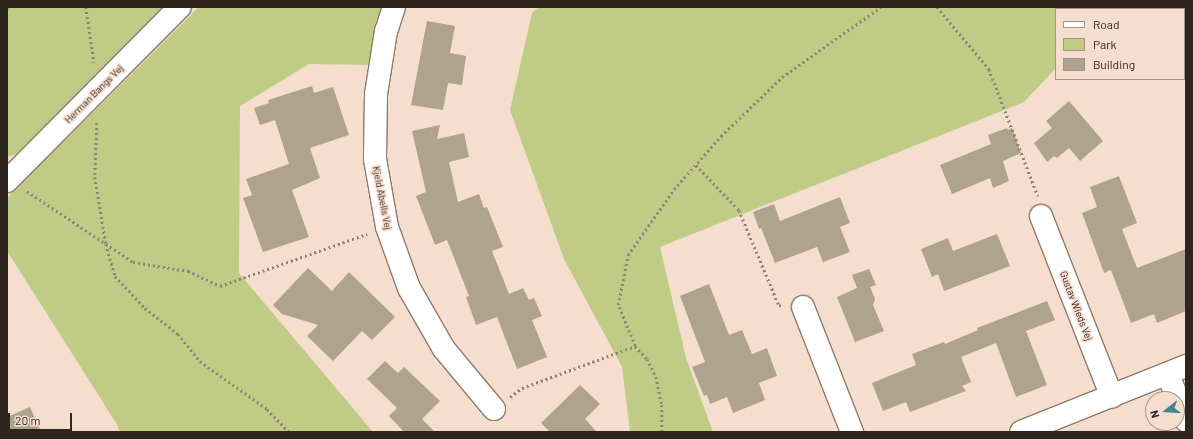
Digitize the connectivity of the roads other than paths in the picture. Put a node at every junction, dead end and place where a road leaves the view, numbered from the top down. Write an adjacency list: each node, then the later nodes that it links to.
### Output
1 (180, 7): 3 (street, Herman Bangs Vej)
2 (394, 7): 8 (street, Kjeld Abells Vej)
3 (8, 180)
4 (1041, 216): 7 (street, Gustav Wieds Vej)
5 (803, 307): 10 (street)
6 (1177, 370): 7 (street); 9 (street)
7 (1112, 396): 11 (street)
8 (494, 409)
9 (1186, 421)
10 (852, 432)
11 (1021, 432)

